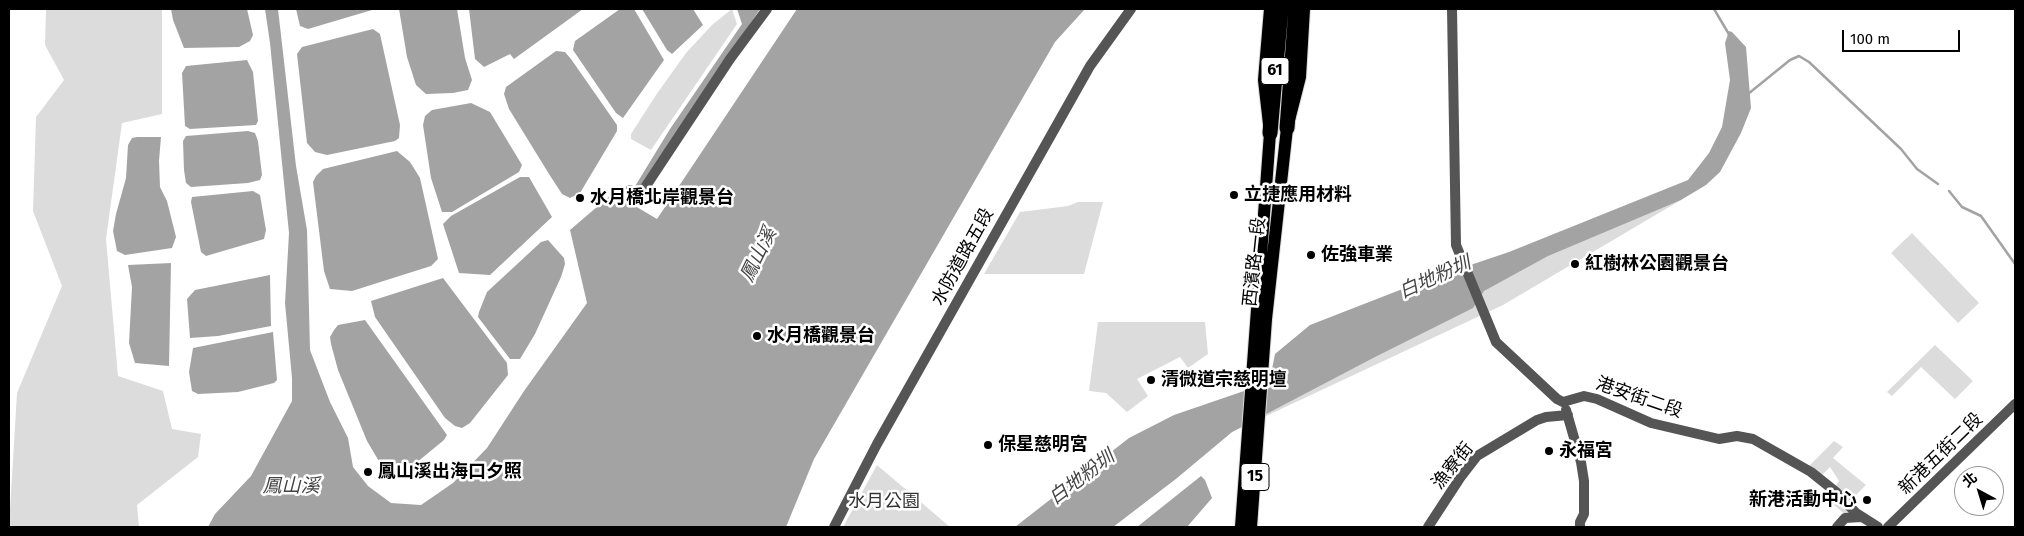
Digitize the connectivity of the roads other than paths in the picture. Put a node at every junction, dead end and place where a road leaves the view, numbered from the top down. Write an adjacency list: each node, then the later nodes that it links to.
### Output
1 (767, 9): 10 (street)
2 (1131, 9): 16 (street, 水防道路五段)
3 (1270, 9): 9 (main road, 西濱路一段 / 15)
4 (1281, 9): 9 (highway, 61)
5 (1296, 9): 8 (highway, 61)
6 (1304, 9): 8 (main road, 西濱路一段 / 15)
7 (1452, 9): 12 (street)
8 (1287, 128): 11 (main road, 西濱路一段 / 15)
9 (1270, 133): 11 (main road, 西濱路一段 / 15)
10 (630, 190)
11 (1258, 372): 17 (main road, 15); 18 (main road, 15)
12 (1563, 402): 14 (street); 15 (street, 港安街二段)
13 (2015, 404): 23 (street, 新港五街二段)
14 (1568, 415): 19 (street, 漁寮街); 20 (street)
15 (1861, 517): 21 (street); 22 (street, 港安街二段)
16 (834, 527)
17 (1241, 527)
18 (1251, 527)
19 (1428, 527)
20 (1580, 527)
21 (1837, 527)
22 (1878, 527)
23 (1888, 527)

